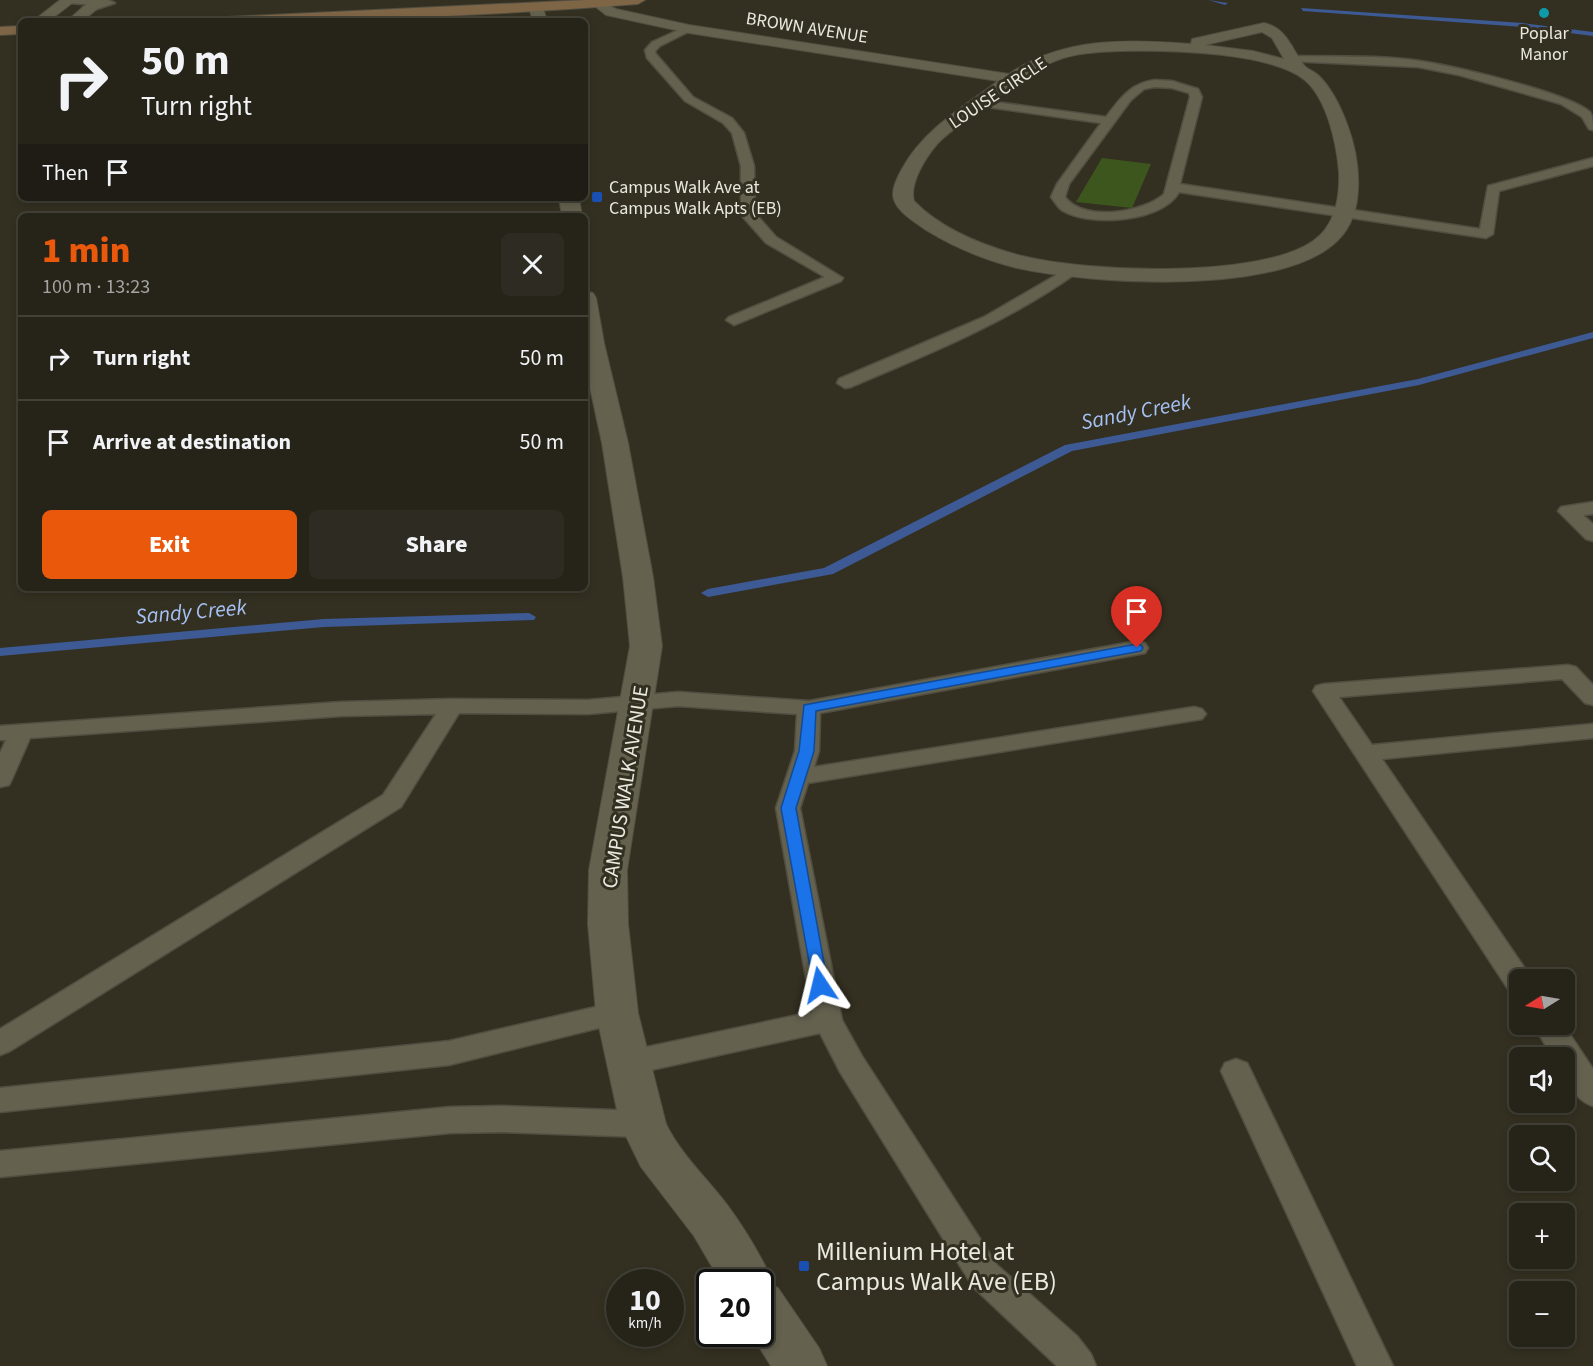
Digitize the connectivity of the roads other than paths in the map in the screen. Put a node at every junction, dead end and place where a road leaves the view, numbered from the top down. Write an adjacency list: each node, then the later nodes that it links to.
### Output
1 (69, 0): 2 (lane); 7 (street)
2 (100, 0): 8 (street)
3 (638, 0): 4 (street)
4 (599, 4): 6 (street); 11 (street, BROWN AVENUE)
5 (1270, 12): 10 (street)
6 (538, 14): 9 (street)
7 (44, 18)
8 (77, 18)
9 (360, 18)
10 (1264, 27): 14 (street); 15 (street)
11 (689, 29): 16 (street, BROWN AVENUE); 25 (lane)
12 (18, 30): 13 (street)
13 (0, 31)
14 (1175, 46): 15 (street, LOUISE CIRCLE); 16 (street, LOUISE CIRCLE)
15 (1295, 64): 19 (lane); 22 (street, LOUISE CIRCLE)
16 (1013, 79): 17 (street, LOUISE CIRCLE)
17 (980, 103): 18 (lane); 23 (street, LOUISE CIRCLE)
18 (1109, 121): 21 (lane); 21 (lane)
19 (1593, 126)
20 (1593, 162): 22 (lane)
21 (1174, 187): 22 (lane)
22 (1342, 213): 23 (street, LOUISE CIRCLE)
23 (1070, 271): 26 (lane)
24 (588, 317): 31 (street, CAMPUS WALK AVENUE)
25 (734, 320)
26 (845, 383)
27 (1593, 508): 28 (lane)
28 (1593, 535)
29 (1137, 648): 33 (lane)
30 (1593, 698): 37 (lane)
31 (638, 701): 32 (lane); 33 (lane); 41 (street, CAMPUS WALK AVENUE)
32 (452, 706): 36 (lane); 44 (lane)
33 (809, 708): 38 (lane)
34 (1194, 714): 38 (lane)
35 (1593, 731): 37 (lane)
36 (11, 732): 39 (lane)
37 (1365, 753): 40 (lane)
38 (798, 777): 42 (lane)
39 (0, 779)
40 (1510, 969)
41 (617, 1013): 45 (street, CAMPUS WALK AVENUE); 48 (lane)
42 (828, 1020): 45 (lane); 54 (lane)
43 (1554, 1035): 47 (lane)
44 (0, 1043)
45 (628, 1063): 49 (street, CAMPUS WALK AVENUE)
46 (1236, 1071): 55 (lane)
47 (1593, 1094)
48 (0, 1100)
49 (643, 1124): 50 (lane); 51 (street, CAMPUS WALK AVENUE)
50 (0, 1164)
51 (740, 1269)
52 (774, 1325): 53 (street)
53 (801, 1366)
54 (1078, 1366)
55 (1375, 1366)

